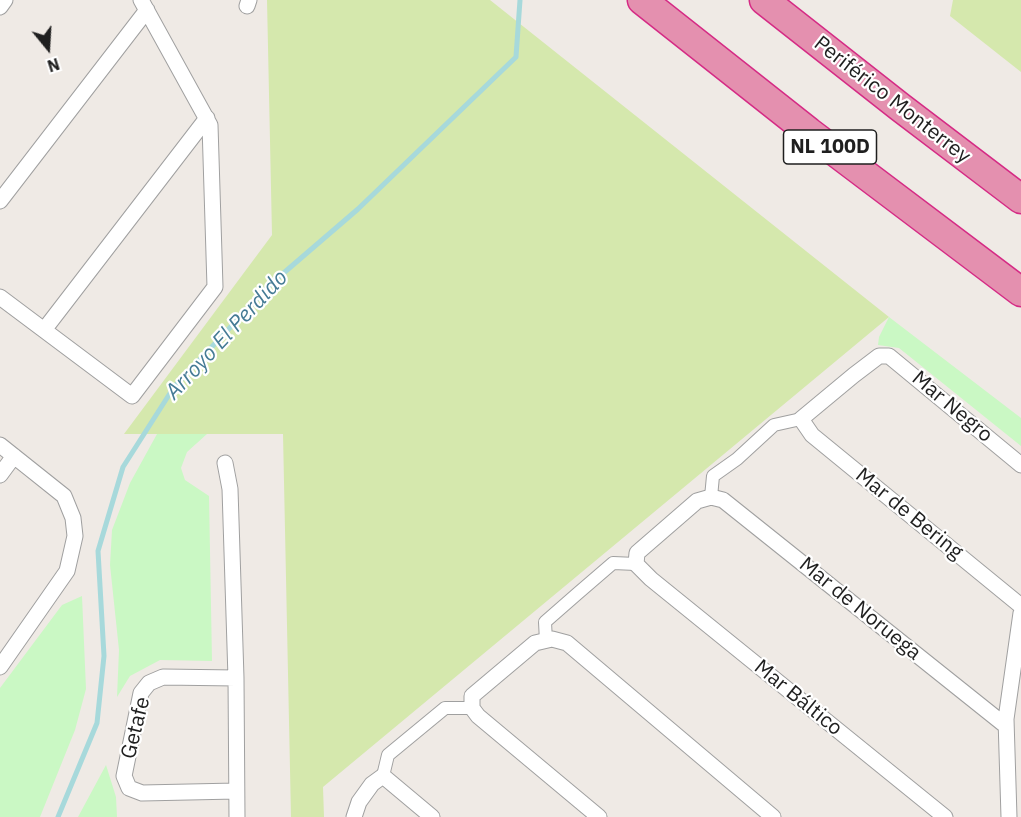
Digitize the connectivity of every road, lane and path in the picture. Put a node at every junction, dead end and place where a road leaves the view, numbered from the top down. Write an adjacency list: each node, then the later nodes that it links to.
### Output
1 (5, 0): 5 (street)
2 (642, 0): 9 (highway, NL 100D)
3 (764, 0): 7 (highway, Periférico Monterrey)
4 (144, 5): 6 (street); 8 (street)
5 (0, 7)
6 (207, 118): 11 (street); 11 (street)
7 (1021, 199)
8 (0, 201)
9 (1021, 292)
10 (0, 297): 11 (street)
11 (44, 330)
12 (801, 419): 16 (street, Mar Negro); 18 (street); 20 (street, Mar de Bering)
13 (0, 445): 14 (street)
14 (14, 456): 17 (street); 23 (street)
15 (225, 463): 24 (street)
16 (1021, 465)
17 (0, 475)
18 (711, 497): 19 (street); 26 (street, Mar de Noruega)
19 (636, 564): 22 (street); 34 (street, Mar Báltico)
20 (1021, 606)
21 (1021, 613): 26 (street)
22 (546, 640): 25 (street); 33 (street)
23 (0, 667)
24 (236, 678): 28 (street); 28 (street, Getafe)
25 (472, 708): 27 (street); 32 (street)
26 (1006, 726): 35 (street)
27 (383, 776): 30 (street); 31 (street)
28 (236, 791): 29 (street)
29 (237, 817)
30 (354, 817)
31 (432, 817)
32 (599, 817)
33 (773, 817)
34 (945, 817)
35 (1009, 817)

